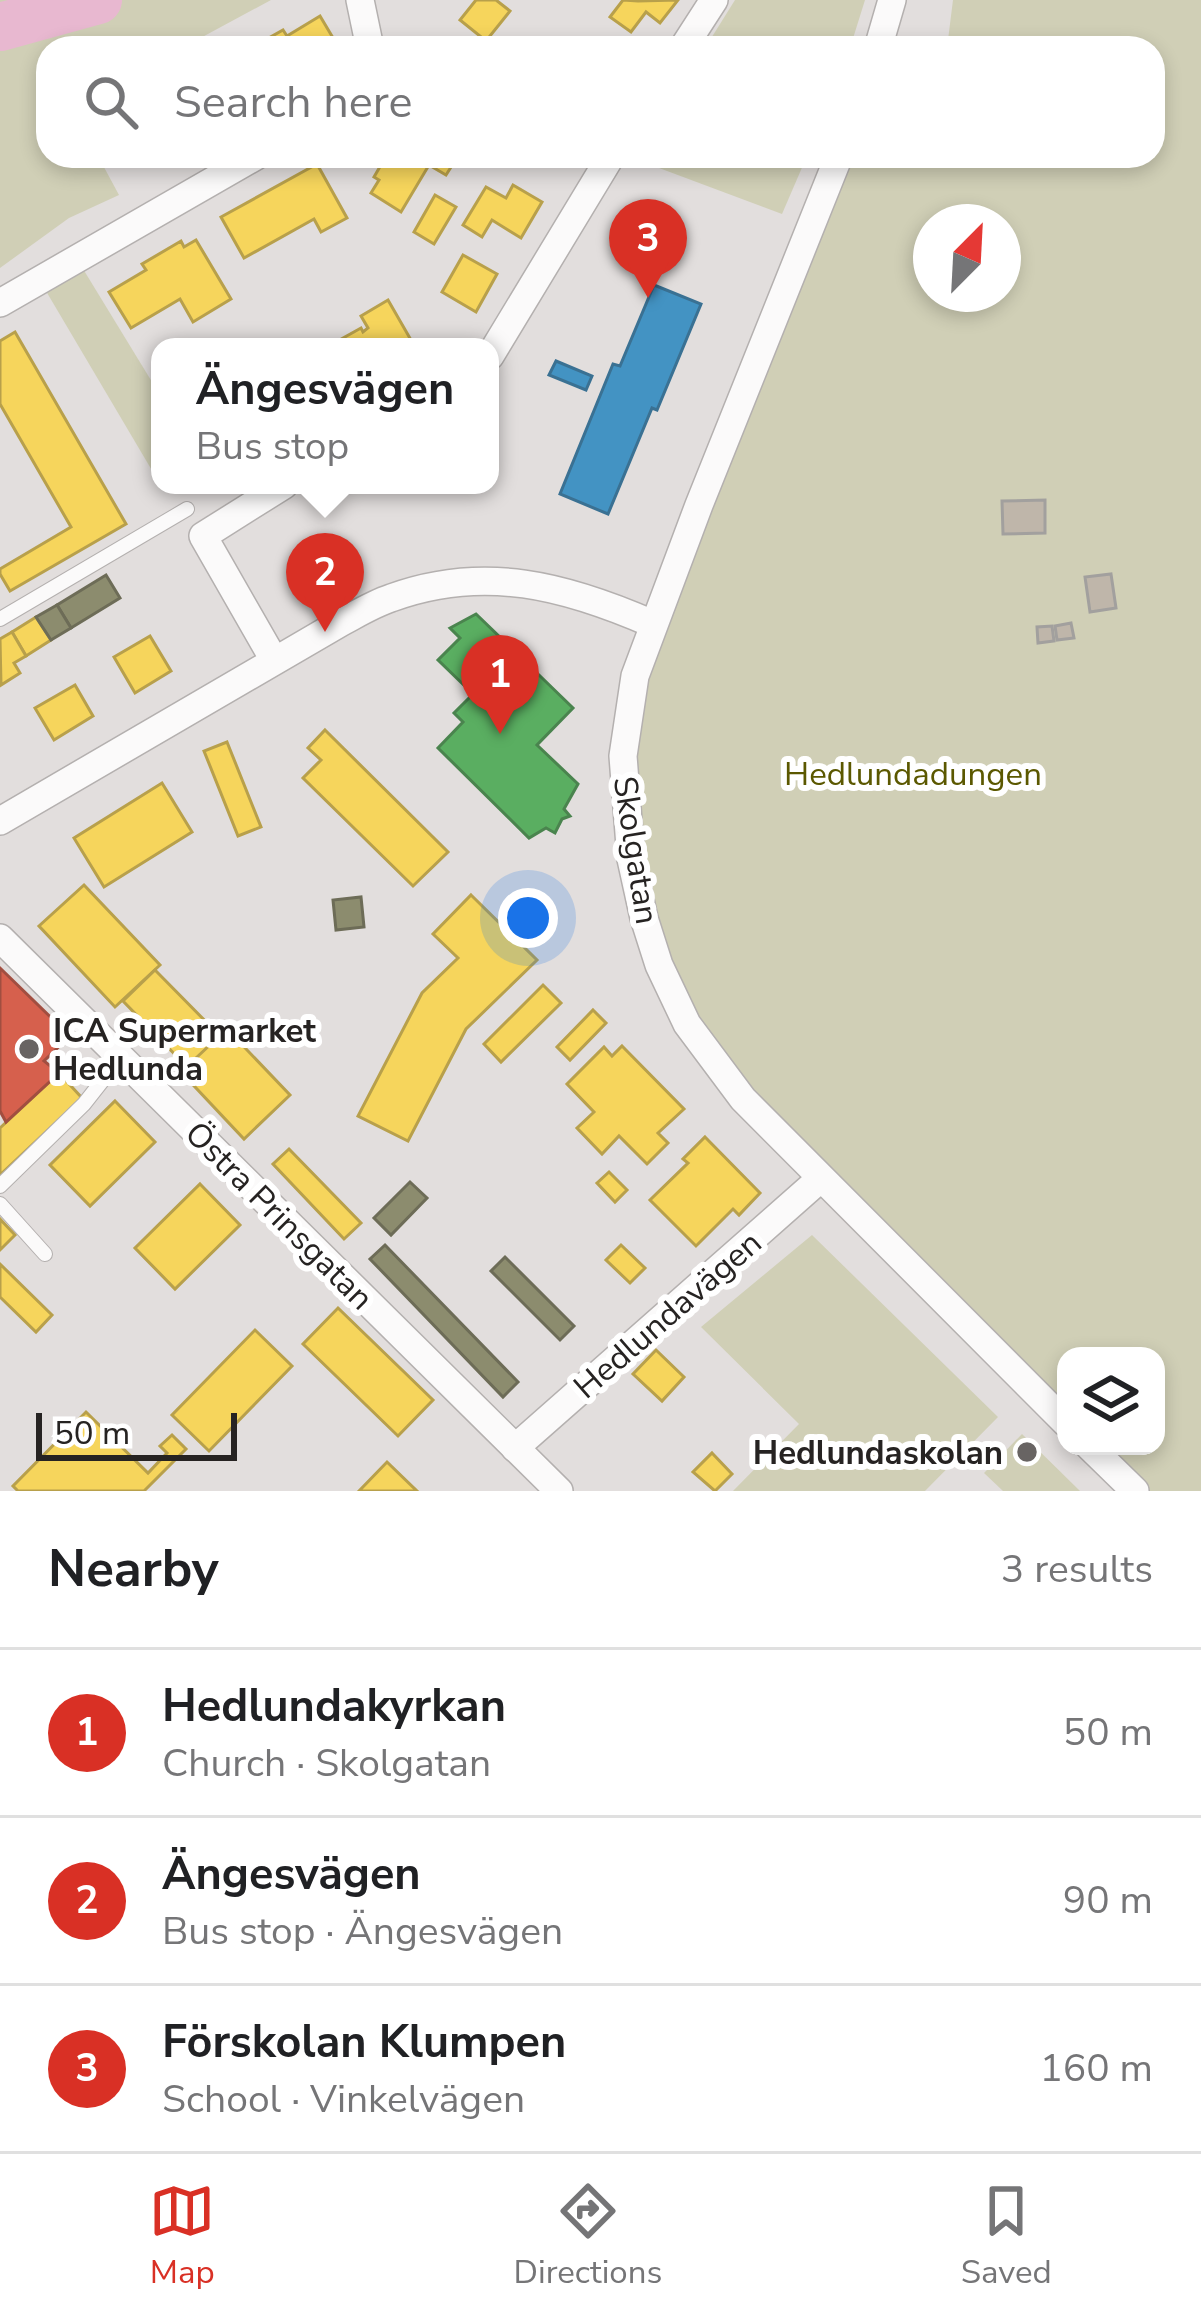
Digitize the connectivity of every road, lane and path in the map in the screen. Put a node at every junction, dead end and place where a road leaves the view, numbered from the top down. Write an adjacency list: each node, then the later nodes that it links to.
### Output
1 (360, 0): 4 (street)
2 (714, 0): 5 (street)
3 (892, 0): 6 (street)
4 (368, 36)
5 (691, 36)
6 (882, 36)
7 (235, 168): 10 (street)
8 (604, 168): 11 (street)
9 (834, 168): 15 (street, Skolgatan)
10 (0, 303)
11 (499, 341)
12 (270, 494): 16 (street)
13 (187, 509): 14 (lane)
14 (0, 619)
15 (653, 624): 16 (street); 20 (street, Skolgatan)
16 (274, 660): 17 (street)
17 (0, 821)
18 (0, 938): 19 (street, Östra Prinsgatan)
19 (121, 1057): 21 (lane); 25 (street, Östra Prinsgatan)
20 (820, 1179): 24 (street, Skolgatan); 25 (street, Hedlundavägen)
21 (0, 1186)
22 (0, 1204): 23 (lane)
23 (45, 1254)
24 (1057, 1414)
25 (515, 1448): 27 (street, Östra Prinsgatan)
26 (1098, 1455): 28 (street)
27 (559, 1491)
28 (1135, 1491)

